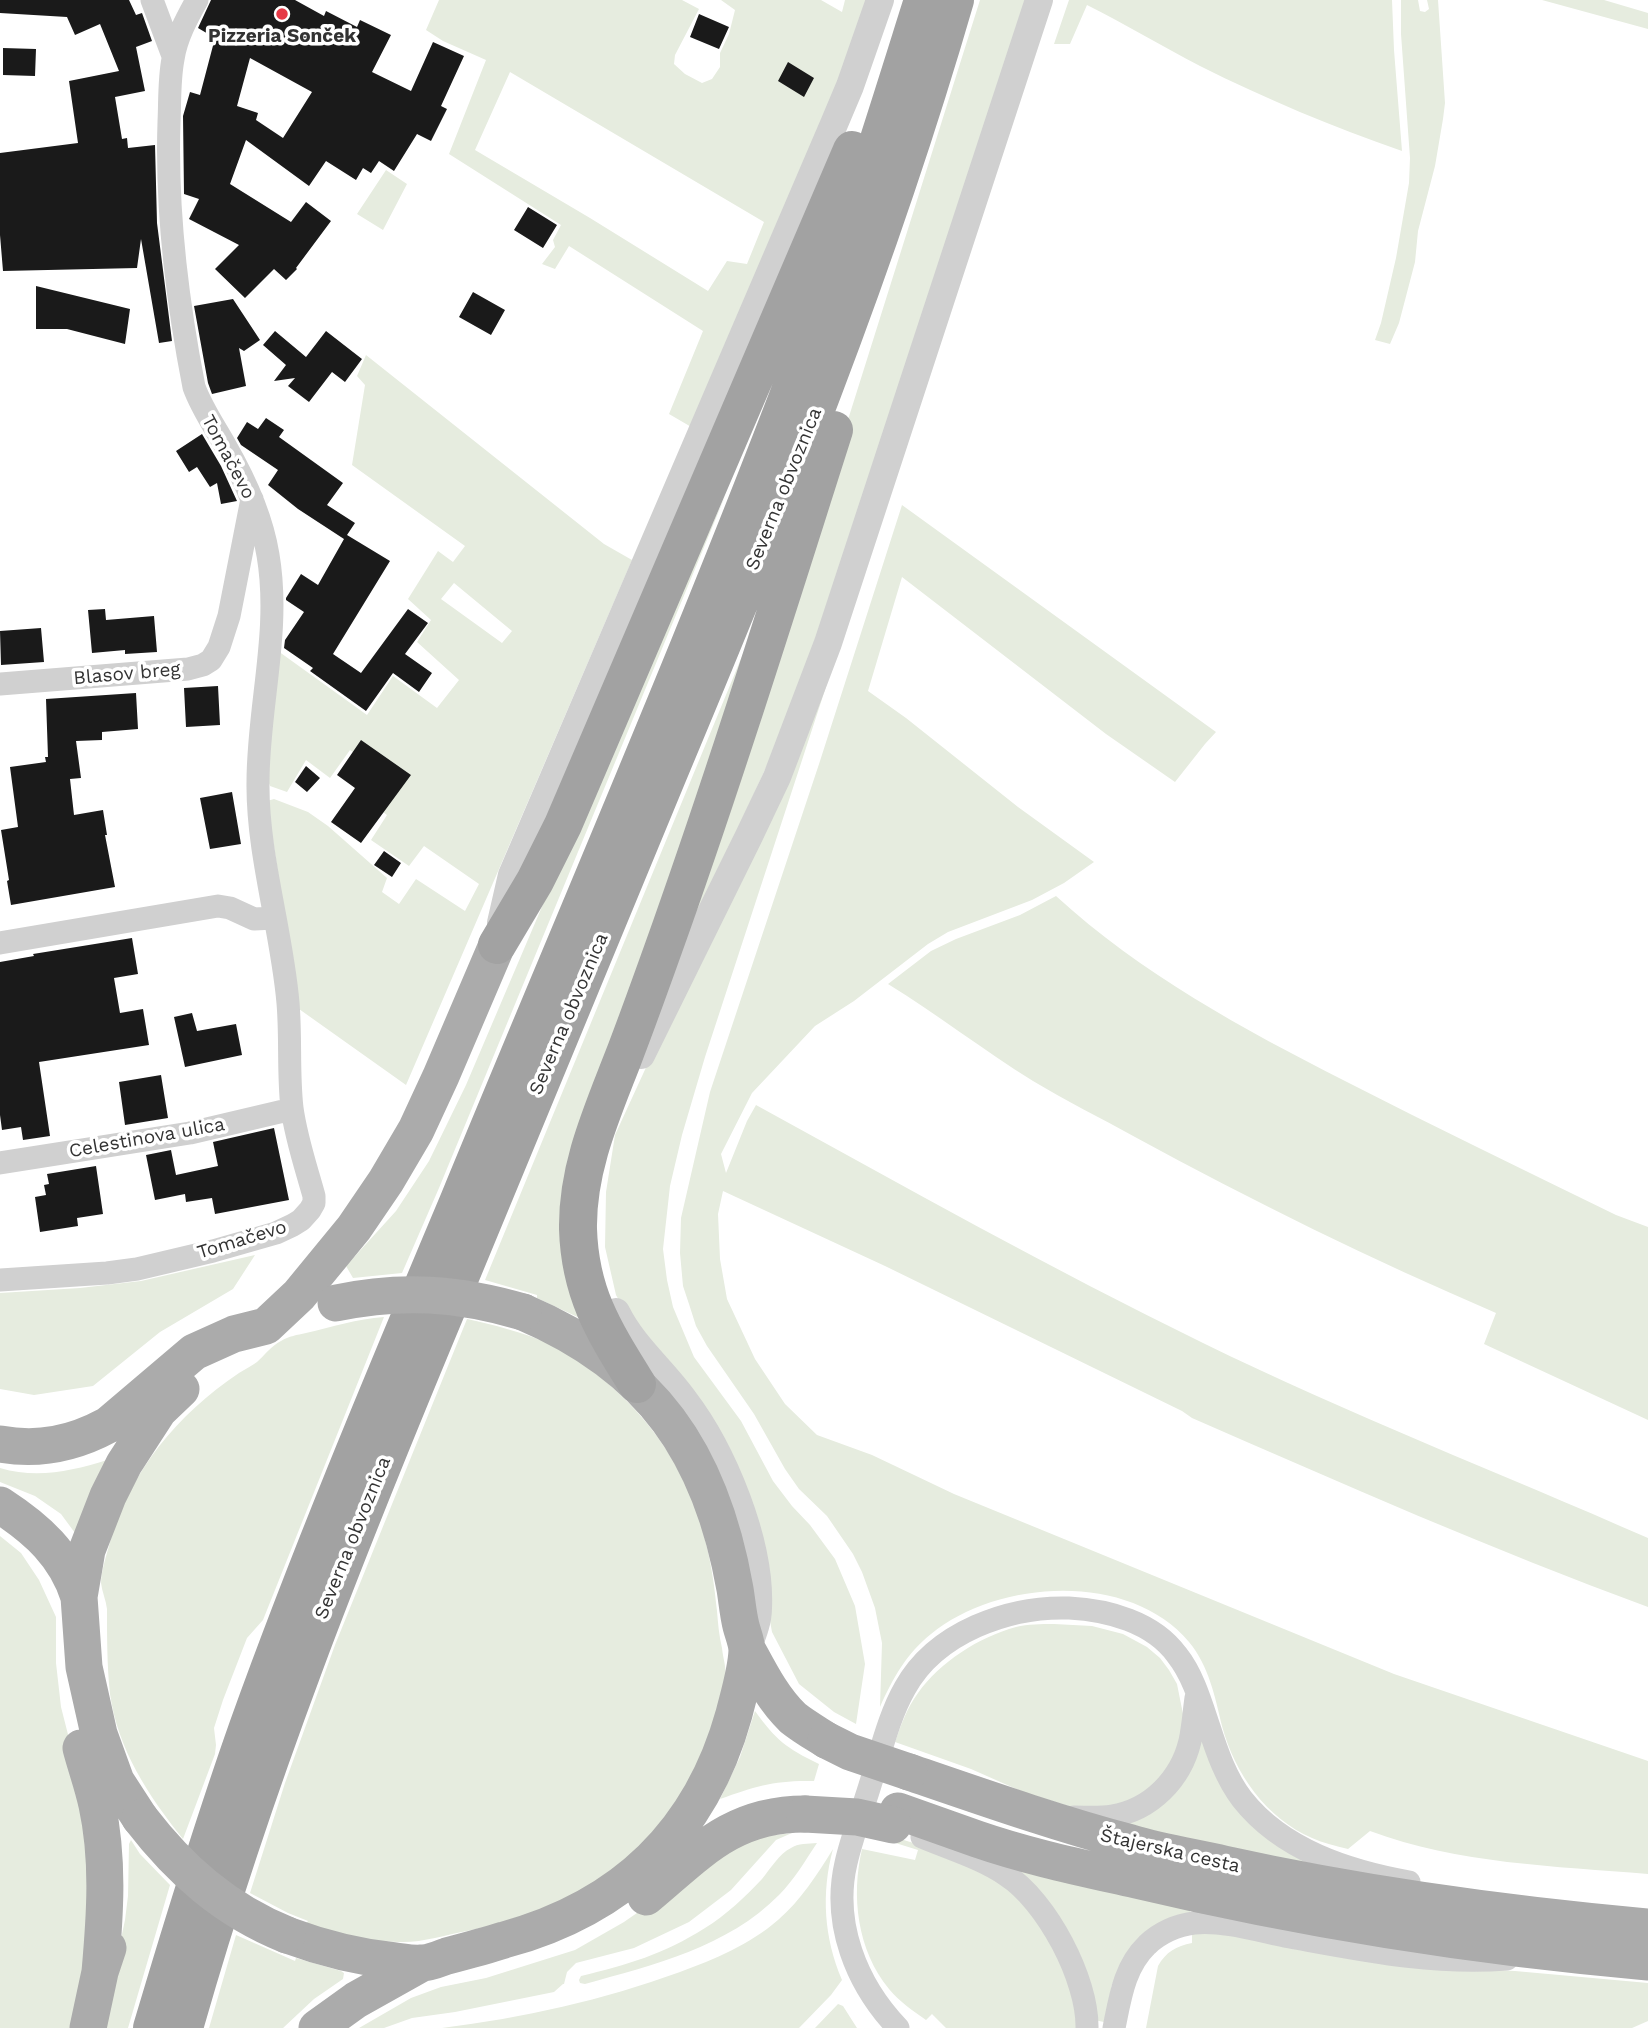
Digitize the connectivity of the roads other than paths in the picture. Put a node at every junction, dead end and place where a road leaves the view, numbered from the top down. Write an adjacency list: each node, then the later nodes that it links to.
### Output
1 (152, 0): 8 (street)
2 (197, 0): 8 (street, Tomačevo)
3 (880, 0): 14 (street)
4 (905, 0): 14 (highway)
5 (923, 0): 39 (highway, Severna obvoznica)
6 (955, 0): 9 (highway, Severna obvoznica)
7 (1039, 0): 25 (street)
8 (173, 56): 10 (street, Tomačevo)
9 (875, 248): 19 (highway); 40 (highway, Severna obvoznica)
10 (251, 499): 11 (street, Blasov breg); 12 (street, Tomačevo)
11 (0, 684)
12 (275, 918): 13 (street); 15 (street, Tomačevo)
13 (0, 943)
14 (497, 945): 18 (main road)
15 (292, 1109): 16 (street, Celestinova ulica); 17 (street, Tomačevo)
16 (0, 1164)
17 (0, 1280)
18 (266, 1326): 19 (main road, bridge); 20 (main road); 21 (main road)
19 (637, 1384): 25 (main road)
20 (159, 1410): 22 (main road); 24 (main road)
21 (0, 1444)
22 (0, 1461)
23 (0, 1505): 24 (main road)
24 (79, 1597): 27 (main road); 37 (main road)
25 (747, 1649): 29 (main road, Štajerska cesta, bridge); 31 (main road)
26 (1196, 1695): 29 (street); 32 (street); 42 (street)
27 (106, 1756): 36 (main road, Štajerska cesta, bridge); 37 (main road)
28 (808, 1802): 30 (main road, Štajerska cesta); 31 (main road, Štajerska cesta); 36 (main road, Štajerska cesta)
29 (1042, 1817): 32 (main road, Štajerska cesta)
30 (896, 1818): 34 (main road, Štajerska cesta); 43 (street)
31 (670, 1841): 36 (main road)
32 (1454, 1905): 33 (main road, Štajerska cesta)
33 (1648, 1927)
34 (1566, 1954): 35 (main road, Štajerska cesta); 44 (street)
35 (1648, 1962)
36 (422, 1963): 41 (main road)
37 (100, 1972): 38 (main road)
38 (88, 2028)
39 (152, 2028)
40 (184, 2028)
41 (317, 2028)
42 (898, 2028)
43 (1087, 2028)
44 (1114, 2028)

